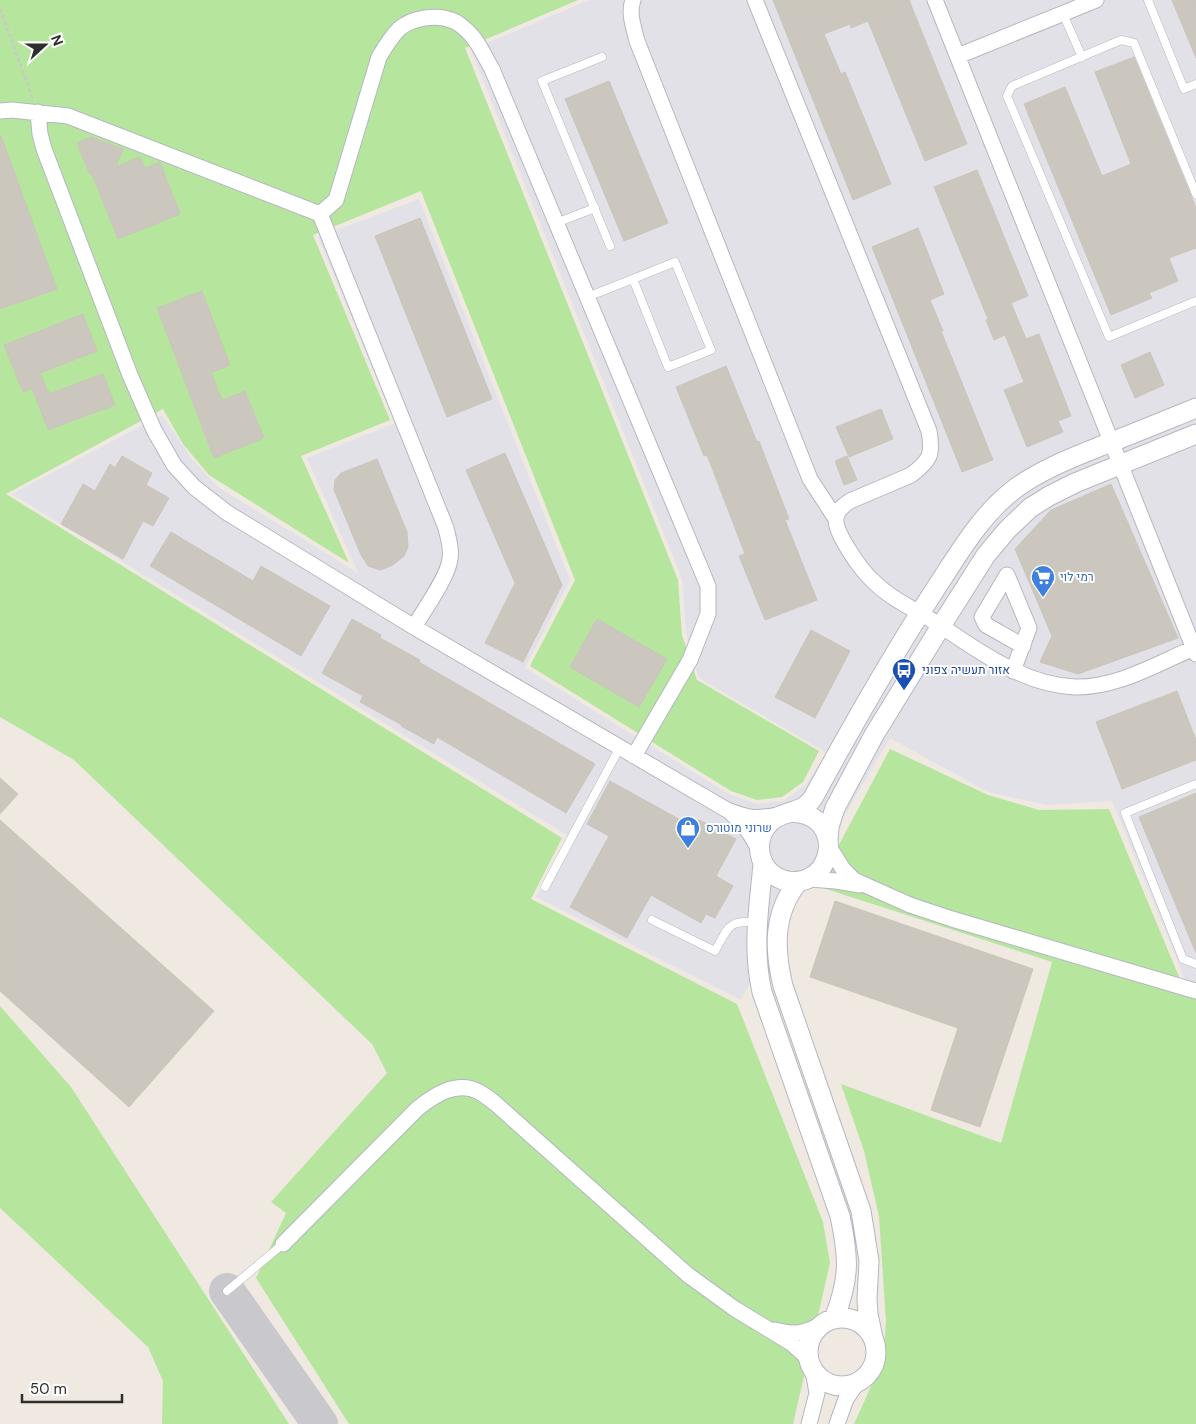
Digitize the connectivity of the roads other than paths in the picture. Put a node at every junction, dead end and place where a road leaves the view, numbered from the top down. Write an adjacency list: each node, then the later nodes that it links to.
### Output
1 (633, 0): 25 (street)
2 (755, 0): 25 (street)
3 (935, 0): 7 (street)
4 (1148, 0): 10 (lane)
5 (1092, 1): 6 (street)
6 (1062, 14): 7 (street); 9 (lane)
7 (958, 56): 23 (street)
8 (602, 57): 14 (lane)
9 (1082, 57): 13 (lane); 20 (lane)
10 (1196, 84)
11 (0, 112): 12 (street)
12 (38, 112): 15 (street); 28 (street)
13 (1196, 194)
14 (595, 208): 16 (lane); 17 (lane)
15 (320, 214): 16 (street); 28 (street)
16 (556, 223): 19 (street)
17 (610, 246)
18 (633, 279): 18 (lane); 19 (lane)
19 (587, 297): 33 (street)
20 (1196, 301)
21 (1196, 408): 23 (street)
22 (1196, 434): 24 (street)
23 (1111, 442): 24 (street); 26 (street)
24 (1120, 465): 27 (street); 30 (street)
25 (836, 519): 26 (street)
26 (920, 613): 27 (street); 36 (street)
27 (940, 626): 31 (street); 37 (street)
28 (414, 627): 32 (street)
29 (1022, 646): 31 (street)
30 (1195, 651): 31 (street)
31 (1013, 671)
32 (620, 748): 33 (street); 41 (lane)
33 (634, 756): 35 (street)
34 (1196, 784): 44 (lane)
35 (726, 810): 36 (street); 38 (street)
36 (786, 813): 37 (street); 38 (street)
37 (828, 843): 39 (street); 40 (street)
38 (762, 858): 39 (street); 43 (street)
39 (803, 880): 40 (street); 50 (street)
40 (867, 886): 45 (street)
41 (545, 887)
42 (652, 920): 43 (lane)
43 (757, 922): 48 (street)
44 (1196, 964)
45 (1196, 992)
46 (283, 1244): 47 (lane); 49 (street)
47 (227, 1291)
48 (829, 1321): 49 (street); 50 (street); 51 (street)
49 (767, 1328): 51 (street)
50 (873, 1338): 52 (street)
51 (811, 1364): 52 (street); 53 (street)
52 (857, 1383): 54 (street)
53 (809, 1424)
54 (837, 1424)

